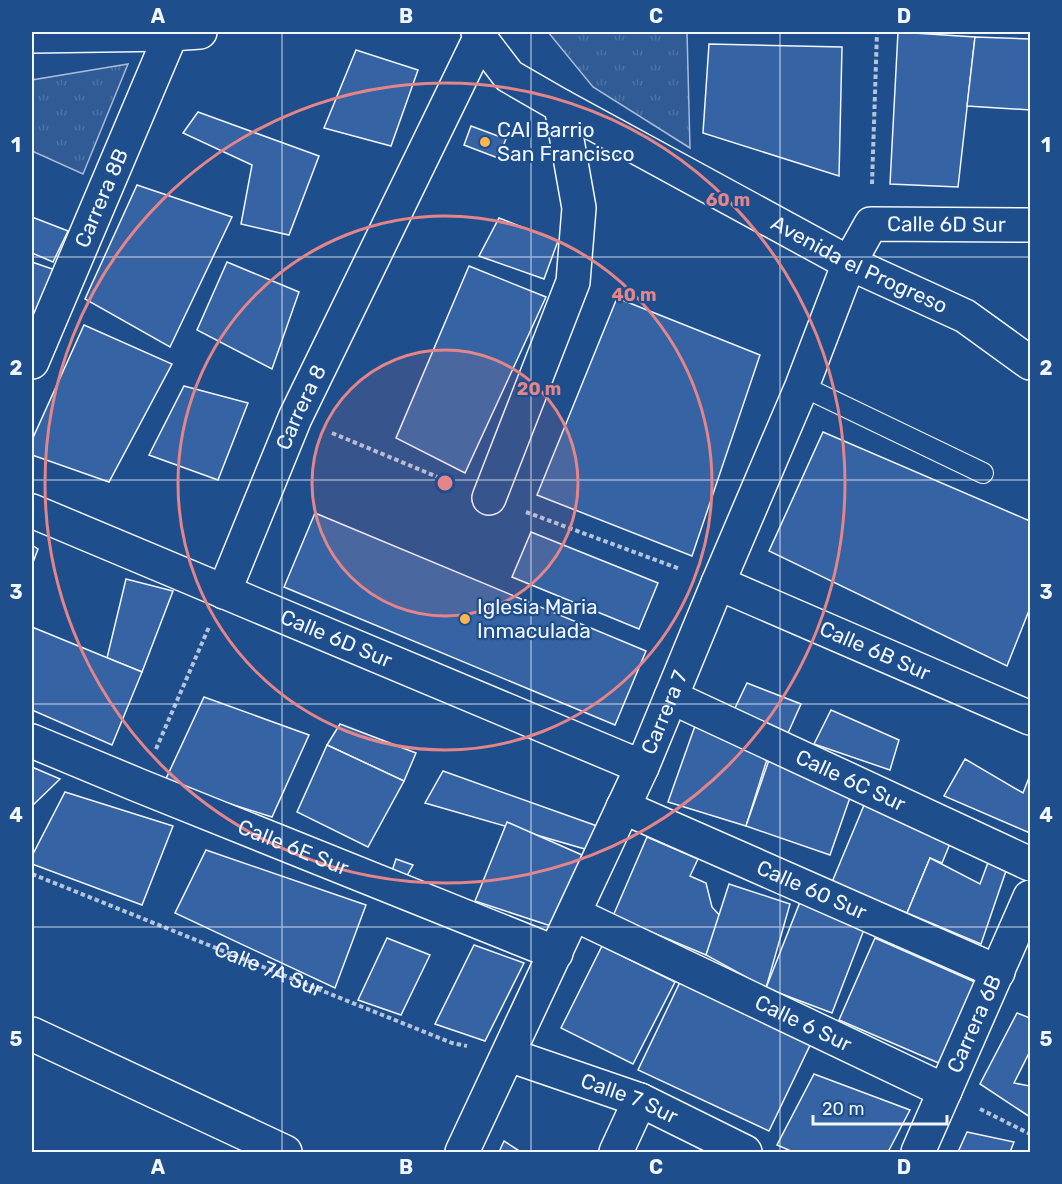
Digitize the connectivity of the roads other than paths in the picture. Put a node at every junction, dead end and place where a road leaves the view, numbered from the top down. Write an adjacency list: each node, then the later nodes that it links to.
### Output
1 (185, 33): 3 (street); 7 (street, Carrera 8B)
2 (479, 35): 4 (street, Avenida el Progreso); 14 (street, Carrera 8)
3 (32, 36)
4 (561, 106): 6 (street, Avenida el Progreso); 11 (street)
5 (1030, 225): 6 (street, Calle 6D Sur)
6 (849, 263): 8 (street, Avenida el Progreso); 9 (street, Carrera 7)
7 (32, 362)
8 (1030, 363)
9 (802, 386): 10 (lane); 13 (street, Carrera 7)
10 (983, 473)
11 (489, 498)
12 (32, 511): 14 (street, Calle 6D Sur)
13 (718, 583): 15 (street, Carrera 7); 16 (street, Calle 6B Sur)
14 (224, 592): 18 (street, Calle 6D Sur)
15 (671, 697): 18 (street, Carrera 7); 20 (street, Calle 6C Sur)
16 (1030, 718)
17 (32, 741): 23 (street, Calle 6E Sur)
18 (642, 767): 19 (street, Carrera 7)
19 (623, 807): 22 (street, Carrera 7); 24 (street, Calle 60 Sur)
20 (1030, 864)
21 (1030, 897): 24 (street, Carrera 6B)
22 (574, 914): 23 (street, Carrera 7); 27 (street, Calle 6 Sur)
23 (556, 953): 26 (street, Carrera 7)
24 (998, 972): 27 (street, Carrera 6B)
25 (32, 1034): 29 (street)
26 (509, 1055): 28 (street, Calle 7 Sur); 30 (street, Carrera 7)
27 (945, 1091): 33 (street, Carrera 6B)
28 (640, 1100): 31 (street); 32 (street, Calle 7 Sur)
29 (285, 1152)
30 (462, 1152)
31 (616, 1152)
32 (746, 1152)
33 (918, 1152)

